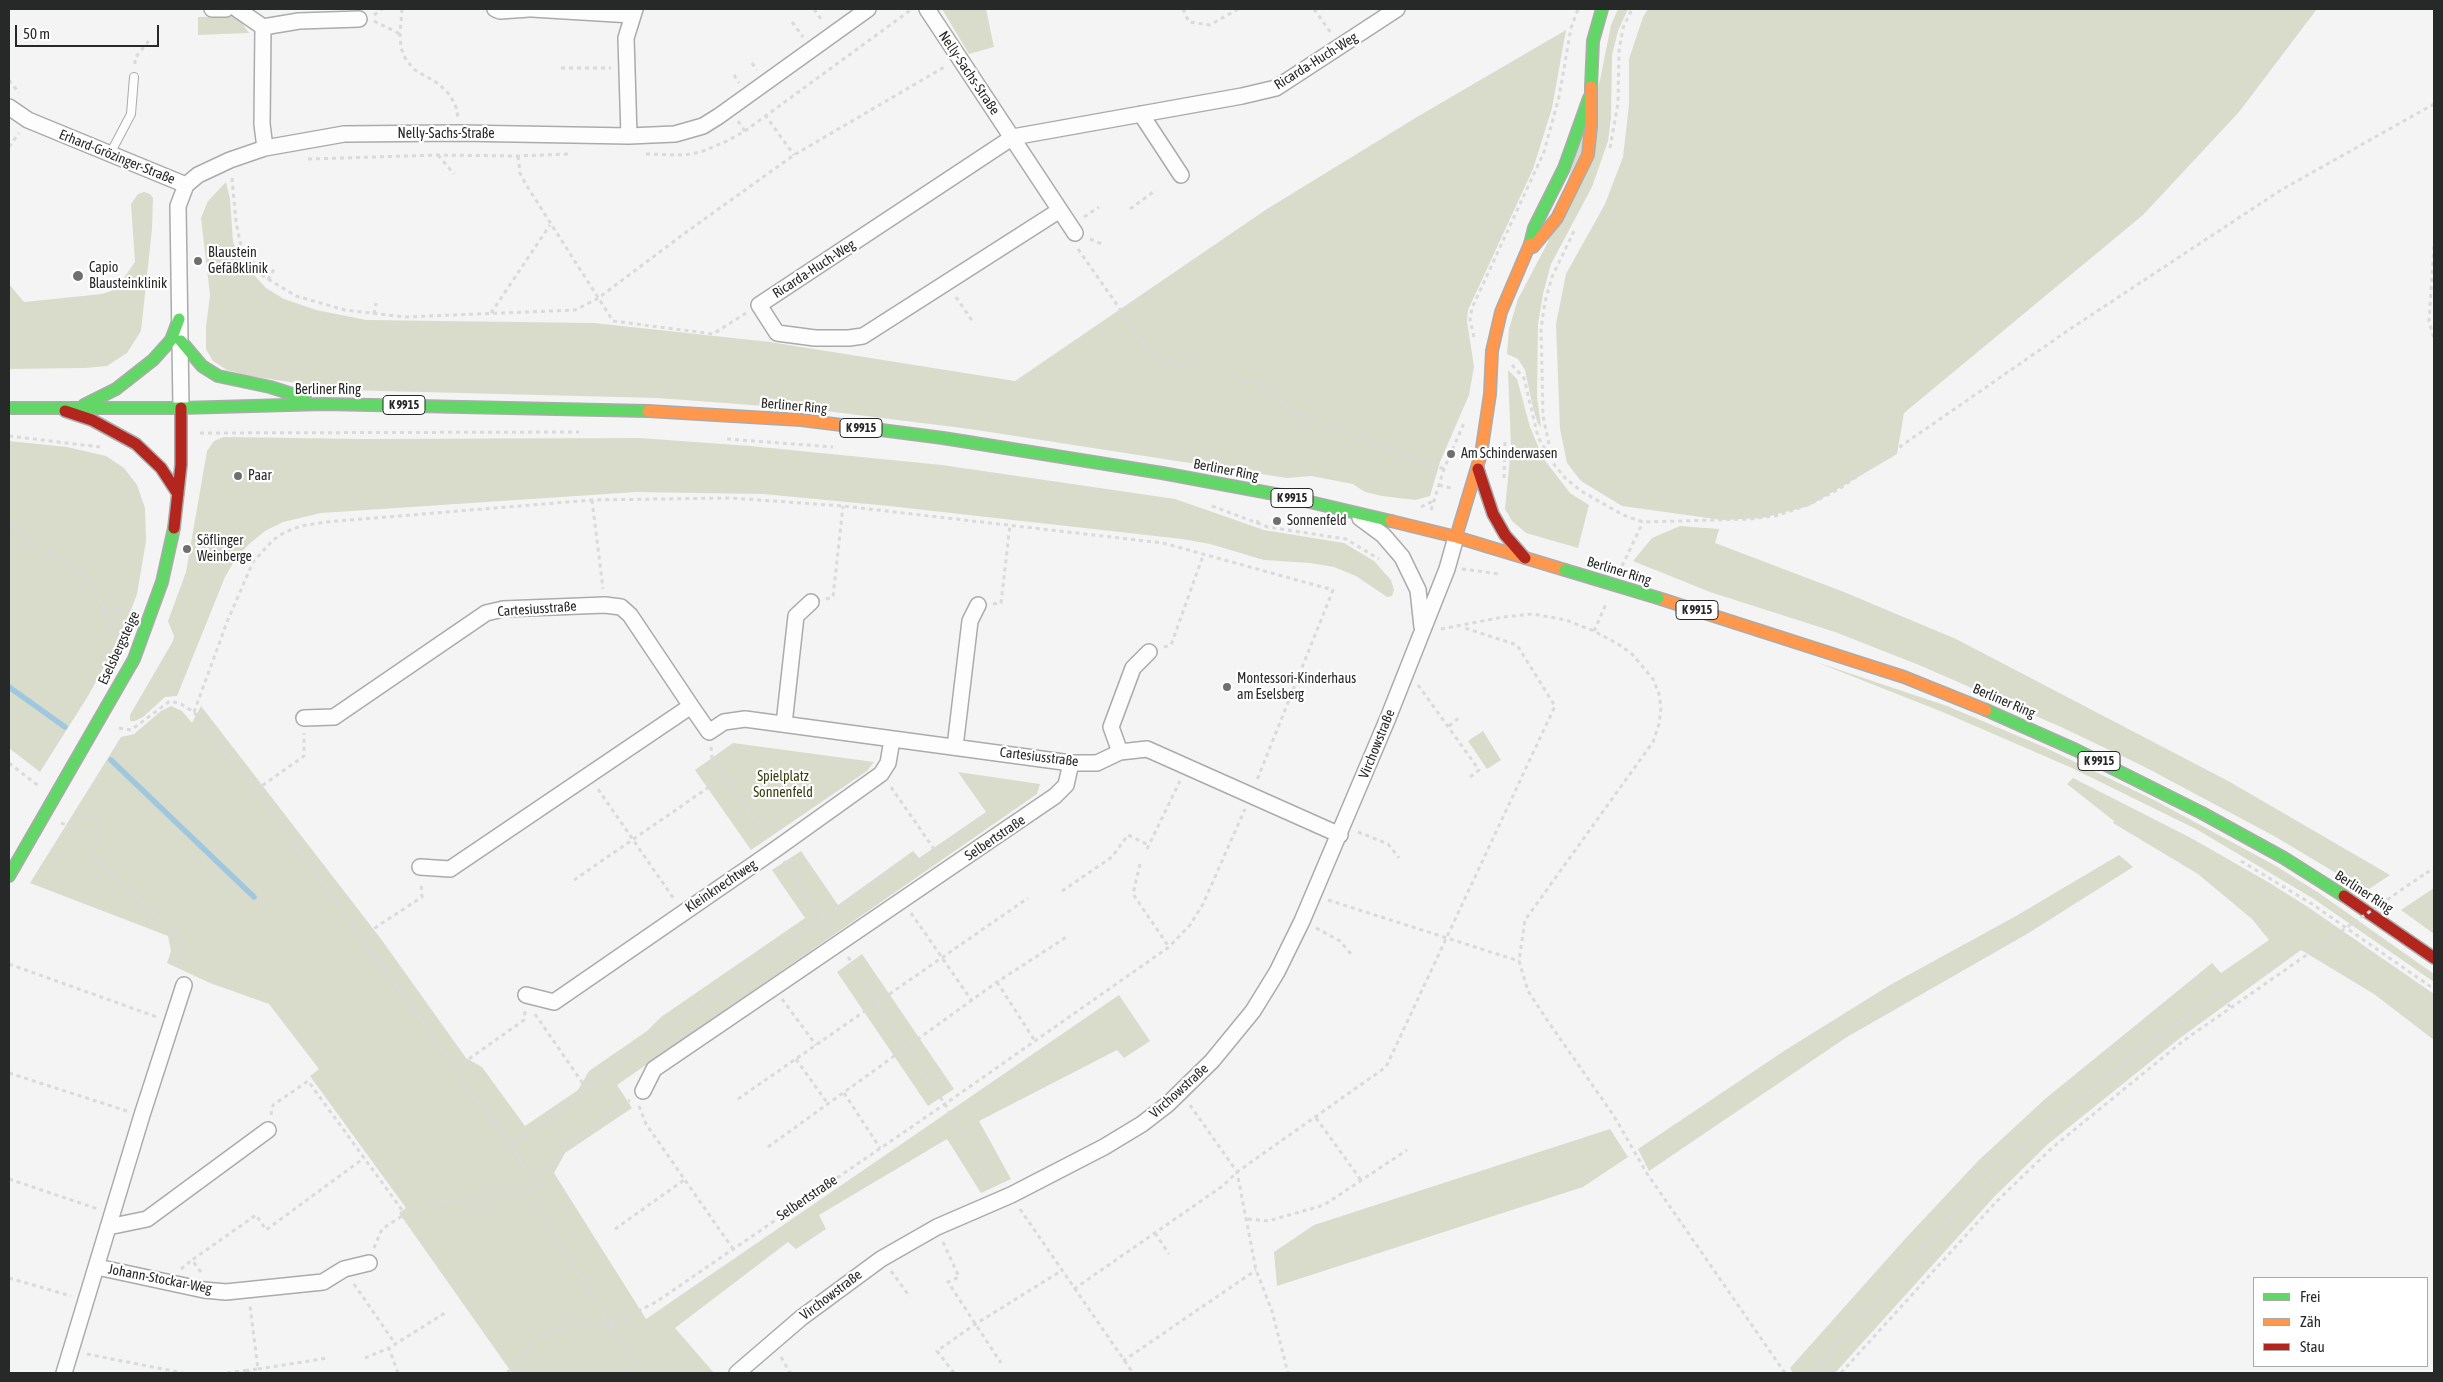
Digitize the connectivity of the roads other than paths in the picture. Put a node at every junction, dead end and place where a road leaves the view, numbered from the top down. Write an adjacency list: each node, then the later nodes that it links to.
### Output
1 (212, 9): 2 (street)
2 (226, 9)
3 (237, 9): 12 (street)
4 (495, 9): 5 (street)
5 (530, 9): 10 (street)
6 (868, 9): 17 (street, Nelly-Sachs-Straße)
7 (927, 9): 18 (street, Nelly-Sachs-Straße)
8 (1397, 9): 16 (street, Ricarda-Huch-Weg)
9 (1602, 9): 14 (main road)
10 (634, 12): 17 (street)
11 (364, 19): 12 (street)
12 (264, 26): 19 (street)
13 (134, 77): 20 (lane)
14 (1589, 98): 25 (main road); 25 (main road)
15 (9, 107): 20 (street, Erhard-Grözinger-Straße)
16 (1141, 114): 18 (street, Ricarda-Huch-Weg); 21 (street)
17 (629, 136): 19 (street, Nelly-Sachs-Straße)
18 (1013, 137): 23 (street); 23 (street, Ricarda-Huch-Weg)
19 (265, 148): 22 (street, Nelly-Sachs-Straße)
20 (110, 154): 22 (street, Erhard-Grözinger-Straße)
21 (1181, 175)
22 (186, 185): 26 (street, Erhard-Grözinger-Straße)
23 (1060, 210): 24 (street)
24 (1075, 232)
25 (1528, 252): 33 (main road)
26 (179, 319): 27 (street, Erhard-Grözinger-Straße); 31 (main road)
27 (181, 341): 28 (main road); 32 (street, Erhard-Grözinger-Straße)
28 (324, 404): 32 (main road, Berliner Ring / K 9915); 35 (main road, Berliner Ring / K 9915)
29 (9, 408): 30 (main road, Berliner Ring / K 9915)
30 (54, 408): 31 (main road, Berliner Ring / K 9915); 34 (main road)
31 (78, 408): 32 (main road, Berliner Ring / K 9915)
32 (181, 408): 34 (main road, Eselsbergsteige)
33 (1478, 469): 36 (main road); 37 (main road)
34 (178, 494): 51 (main road, Eselsbergsteige)
35 (1351, 511): 36 (main road, Berliner Ring / K 9915); 40 (street, Virchowstraße)
36 (1456, 537): 37 (main road, Berliner Ring / K 9915); 40 (street, Virchowstraße)
37 (1525, 558): 52 (main road, Berliner Ring / K 9915, bridge)
38 (811, 602): 44 (street)
39 (978, 605): 46 (street)
40 (1423, 630): 49 (street, Virchowstraße)
41 (1149, 652): 47 (street)
42 (691, 706): 43 (street, Cartesiusstraße); 44 (street, Cartesiusstraße); 50 (street)
43 (304, 718)
44 (784, 724): 45 (street, Cartesiusstraße)
45 (892, 740): 46 (street, Cartesiusstraße); 54 (street, Kleinknechtweg)
46 (955, 747): 48 (street, Cartesiusstraße)
47 (1120, 752): 48 (street, Cartesiusstraße); 49 (street, Cartesiusstraße)
48 (1071, 763): 55 (street, Selbertstraße)
49 (1342, 830): 61 (street, Virchowstraße)
50 (420, 867)
51 (9, 876)
52 (2434, 958)
53 (186, 979): 57 (street, Johann-Stockar-Weg)
54 (526, 996)
55 (643, 1091)
56 (268, 1130): 57 (street)
57 (110, 1221): 59 (street, Johann-Stockar-Weg)
58 (369, 1262): 59 (street, Johann-Stockar-Weg)
59 (97, 1267): 60 (street, Johann-Stockar-Weg)
60 (64, 1373)
61 (737, 1373)

